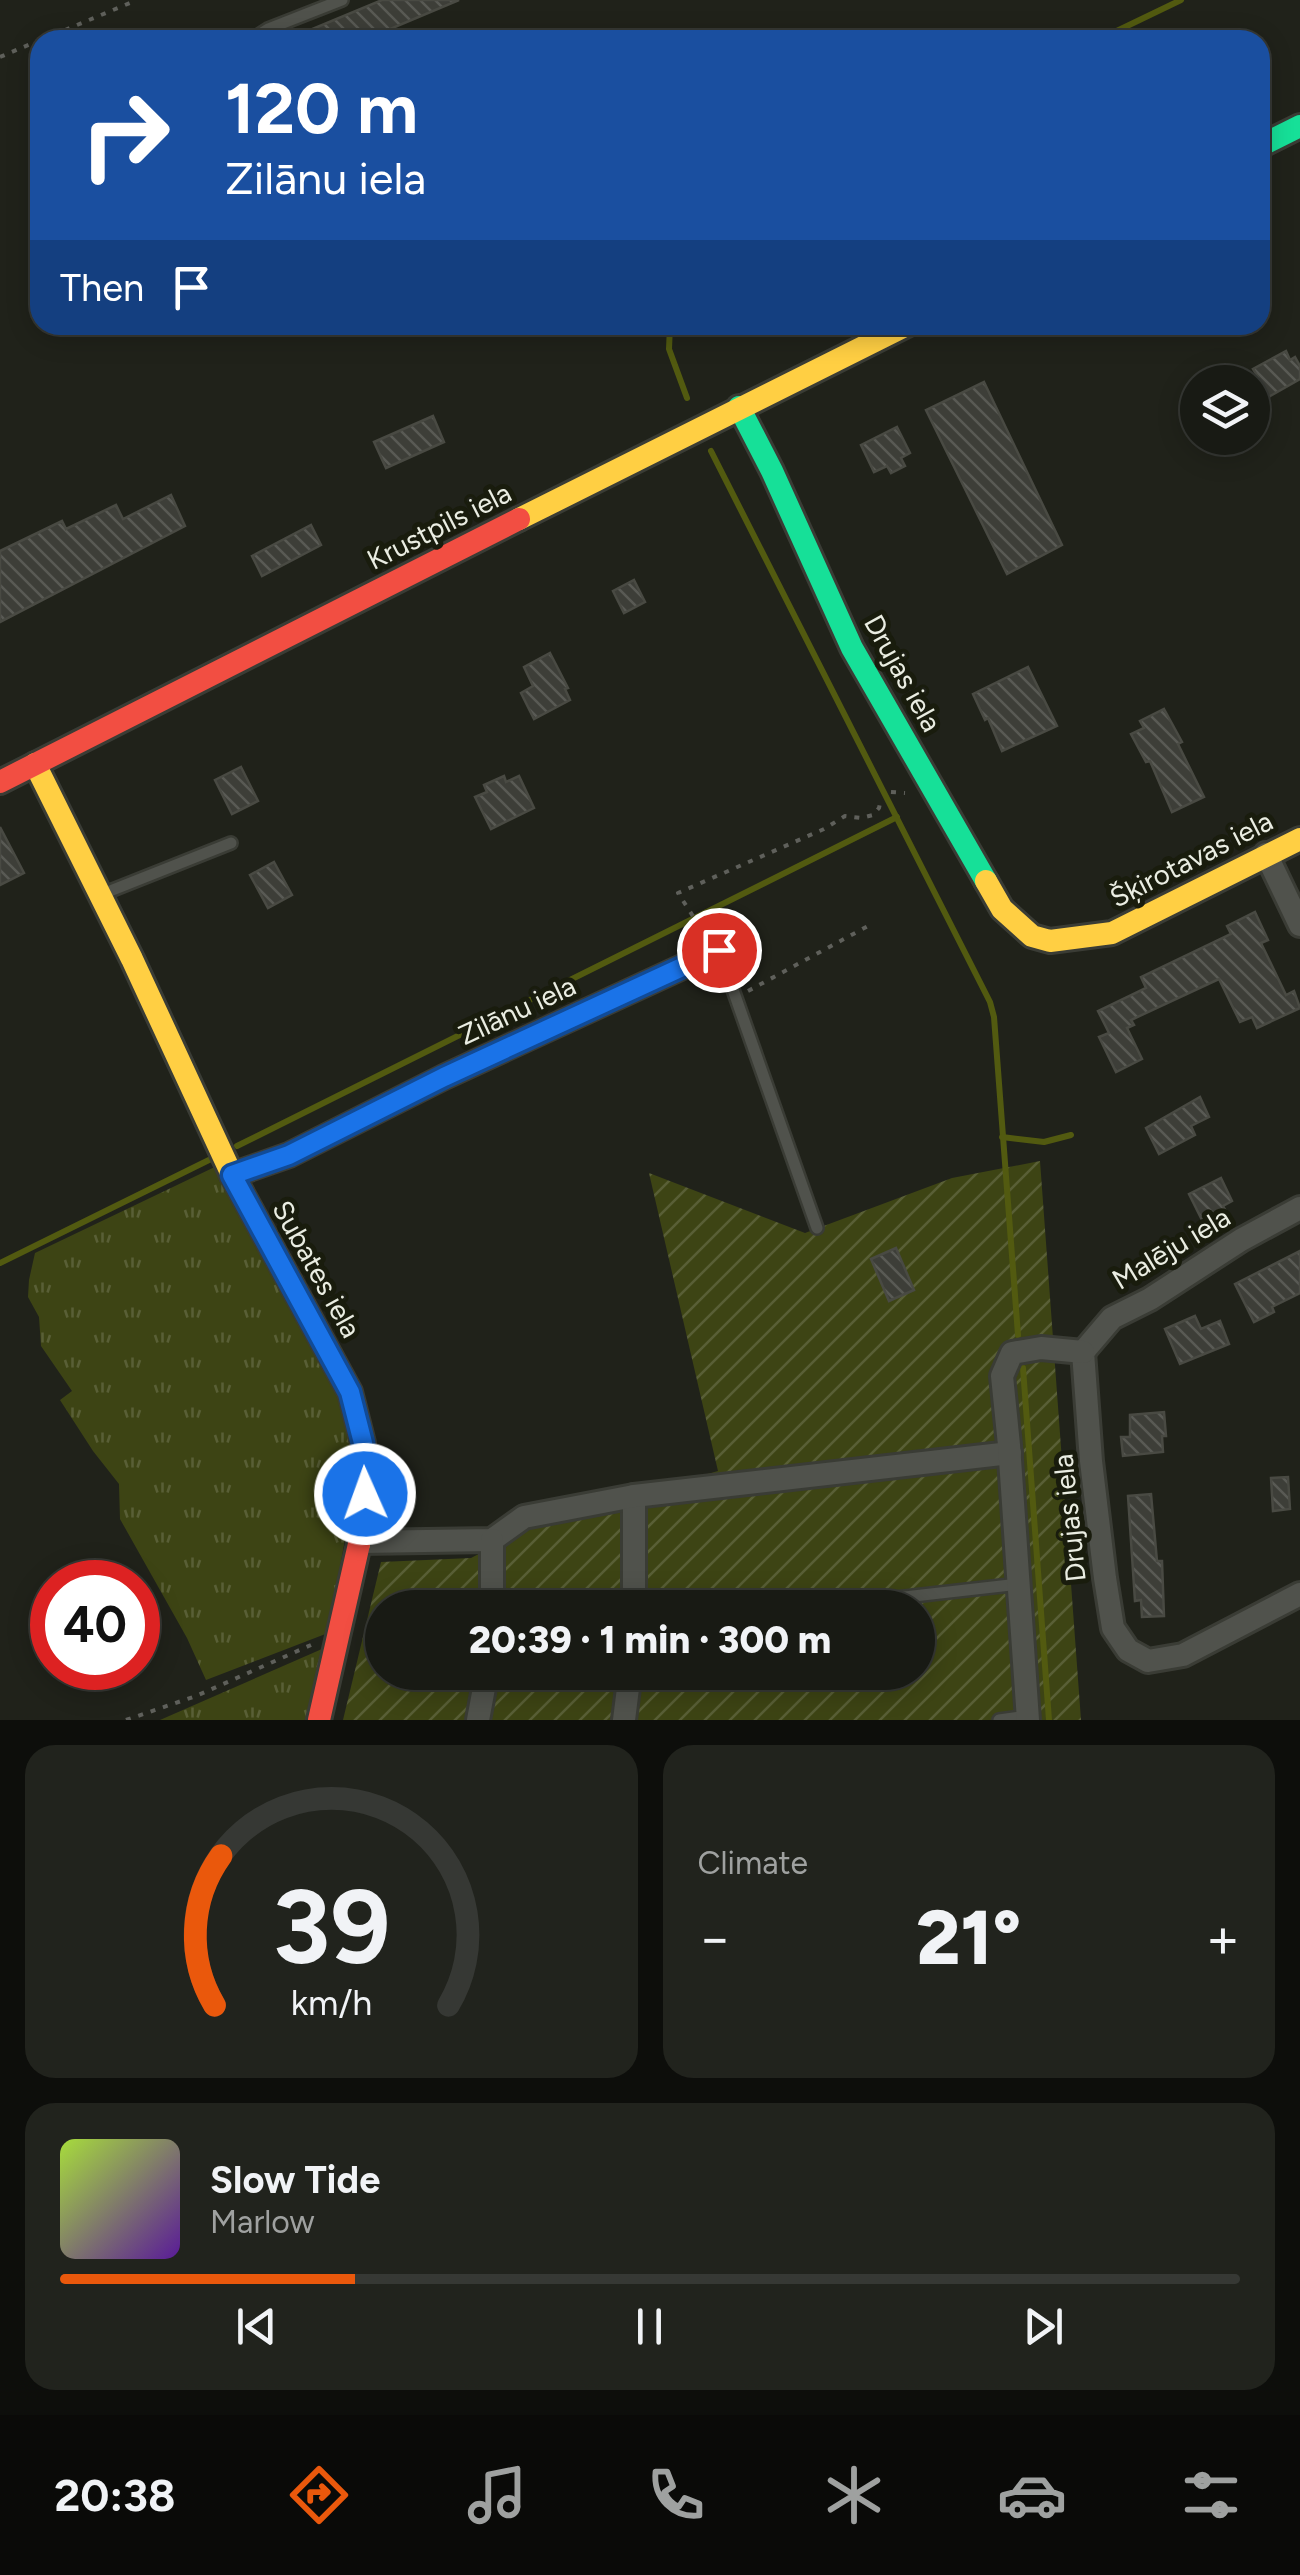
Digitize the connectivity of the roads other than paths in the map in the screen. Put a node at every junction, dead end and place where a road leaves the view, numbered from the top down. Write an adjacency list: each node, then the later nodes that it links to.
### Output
1 (342, 0): 2 (lane)
2 (266, 30)
3 (1300, 126): 4 (street)
4 (1270, 141)
5 (887, 335): 6 (street, Krustpils iela)
6 (739, 407): 7 (street, Krustpils iela); 14 (street, Drujas iela)
7 (36, 764): 8 (street, Krustpils iela); 12 (street, Subates iela)
8 (0, 782)
9 (1300, 838): 11 (street, Šķirotavas iela)
10 (230, 843): 12 (lane)
11 (1266, 854): 13 (street); 14 (street, Šķirotavas iela)
12 (101, 894): 16 (street, Subates iela)
13 (1300, 925)
14 (1050, 940)
15 (719, 950): 16 (street, Zilānu iela); 18 (lane)
16 (232, 1175): 23 (street, Subates iela)
17 (1300, 1208): 19 (street, Malēju iela)
18 (817, 1228)
19 (1084, 1352): 20 (street); 28 (street, Drujas iela)
20 (1010, 1452): 21 (street); 24 (street)
21 (634, 1496): 22 (street); 26 (street)
22 (492, 1540): 23 (street); 25 (street)
23 (359, 1542): 32 (street, Subates iela)
24 (1019, 1584): 27 (lane); 31 (street)
25 (492, 1590)
26 (634, 1590)
27 (935, 1594)
28 (1300, 1594)
29 (484, 1690): 33 (street)
30 (628, 1690): 34 (street)
31 (1028, 1718): 35 (lane)
32 (319, 1720)
33 (478, 1720)
34 (624, 1720)
35 (998, 1720)

